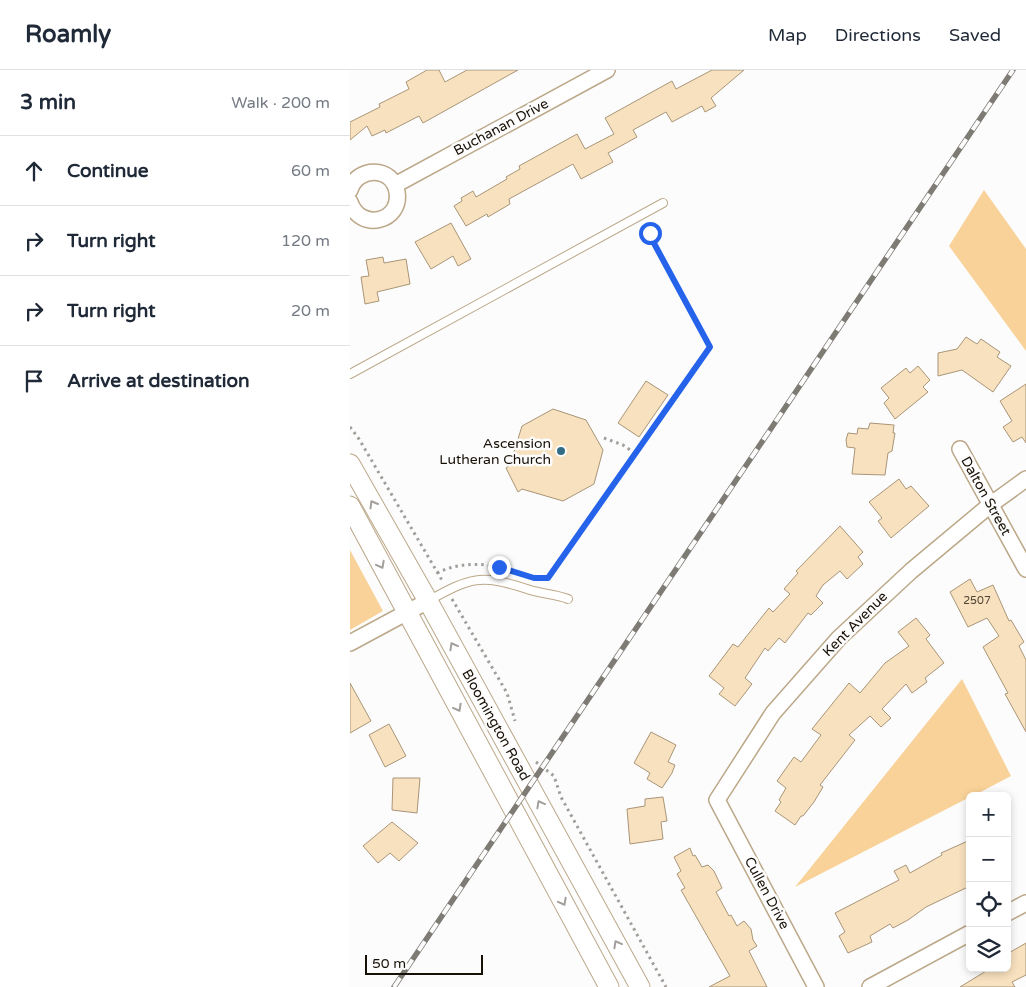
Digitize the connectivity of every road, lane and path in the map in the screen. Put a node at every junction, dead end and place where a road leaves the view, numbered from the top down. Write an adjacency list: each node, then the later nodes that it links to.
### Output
1 (607, 70): 2 (street, Buchanan Drive)
2 (395, 185): 3 (street); 4 (street)
3 (350, 190)
4 (350, 202)
5 (663, 203): 7 (lane)
6 (650, 233): 11 (path)
7 (350, 374)
8 (350, 426): 17 (path)
9 (604, 438): 11 (path)
10 (960, 449): 14 (street, Dalton Street)
11 (636, 454): 17 (path)
12 (350, 464): 20 (street, Bloomington Road, one-way to 12)
13 (1026, 479): 14 (street, Kent Avenue)
14 (990, 505): 16 (street, Dalton Street); 25 (street, Kent Avenue)
15 (350, 506): 21 (street, Bloomington Road, one-way to 21)
16 (1026, 569)
17 (437, 573): 18 (path)
18 (447, 590): 19 (lane); 20 (lane); 23 (path)
19 (568, 599)
20 (428, 601): 21 (street); 30 (street, Bloomington Road, one-way to 20)
21 (406, 613): 22 (street); 29 (street, Bloomington Road, one-way to 29)
22 (350, 643)
23 (517, 726)
24 (532, 758): 31 (path)
25 (717, 800): 32 (street, Cullen Drive)
26 (1026, 903): 27 (street)
27 (1011, 911)
28 (966, 935): 33 (street)
29 (609, 987)
30 (640, 987)
31 (666, 987)
32 (816, 987)
33 (870, 987)

